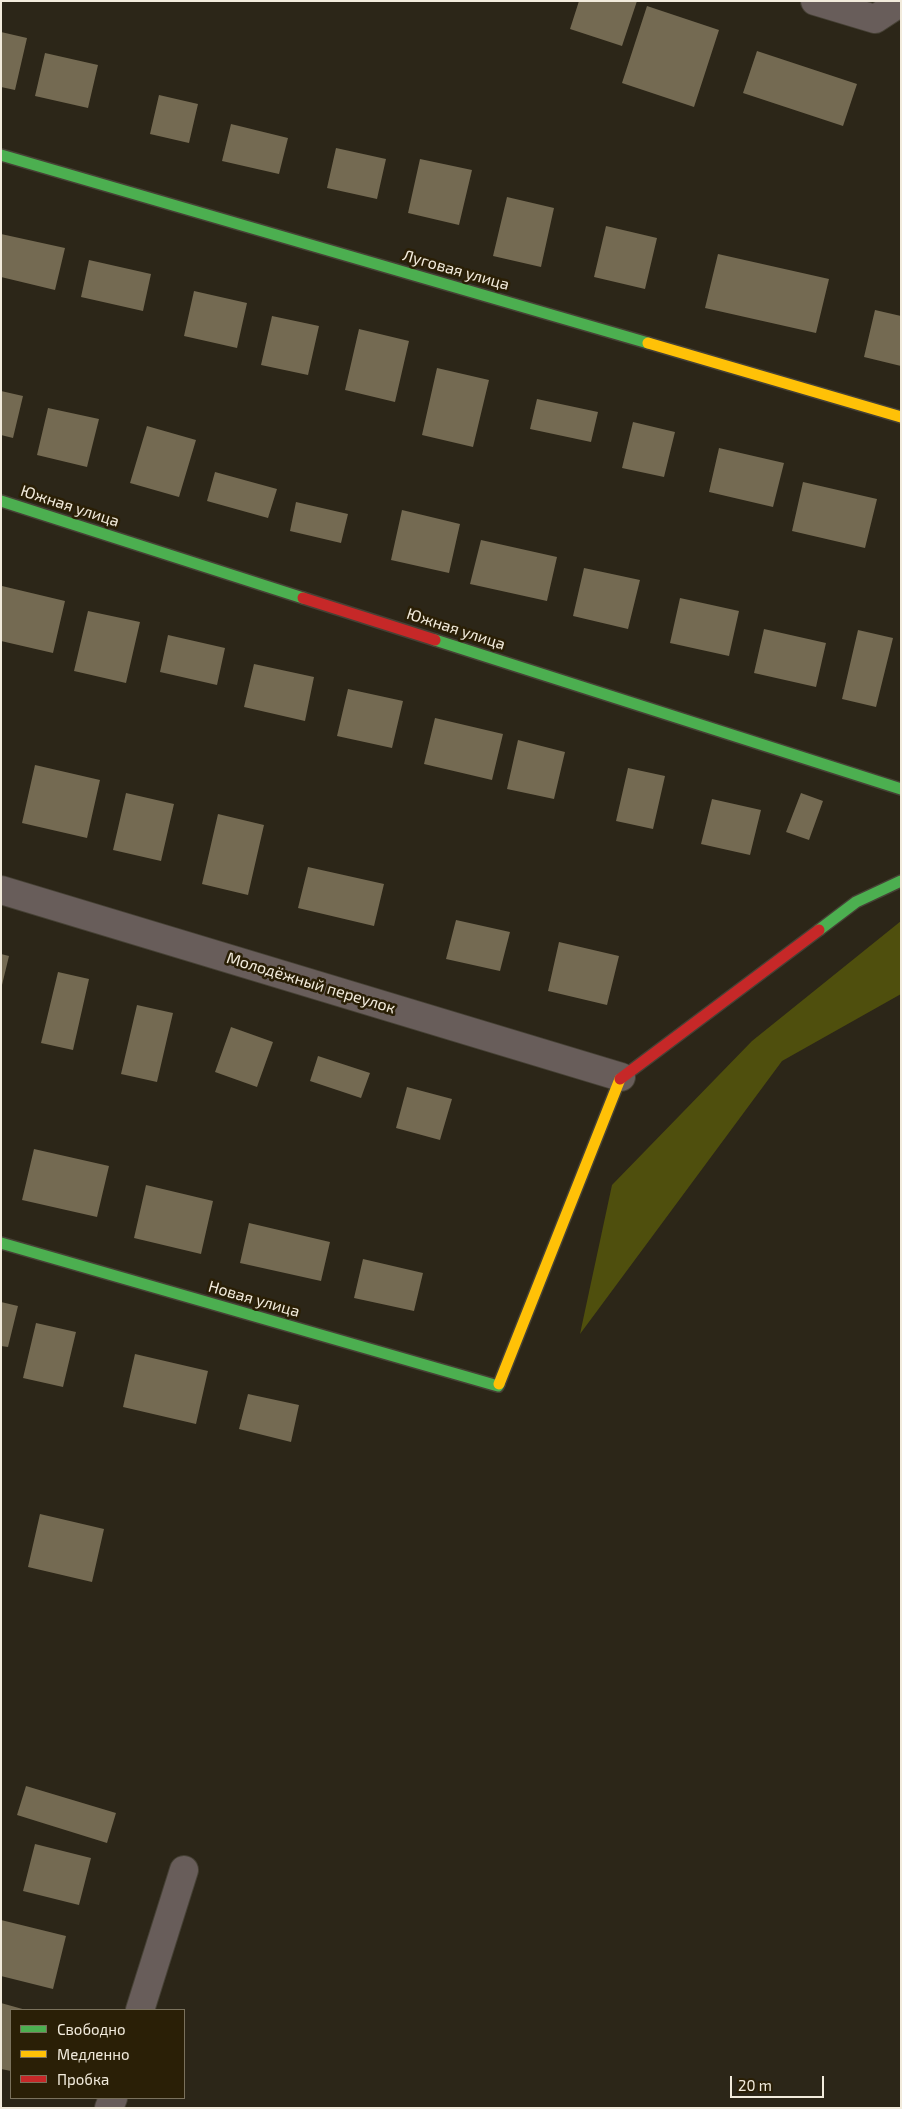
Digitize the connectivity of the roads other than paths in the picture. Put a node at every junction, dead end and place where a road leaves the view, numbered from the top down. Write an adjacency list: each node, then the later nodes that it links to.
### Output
1 (815, 1): 2 (street)
2 (901, 2)
3 (1, 155): 4 (street, Луговая улица)
4 (901, 417)
5 (1, 501): 6 (street, Южная улица)
6 (901, 789)
7 (901, 881): 9 (street)
8 (1, 890): 9 (street, Молодёжный переулок)
9 (621, 1076): 10 (street, Новая улица)
10 (1, 1243)
11 (184, 1870): 12 (street)
12 (140, 2009)

